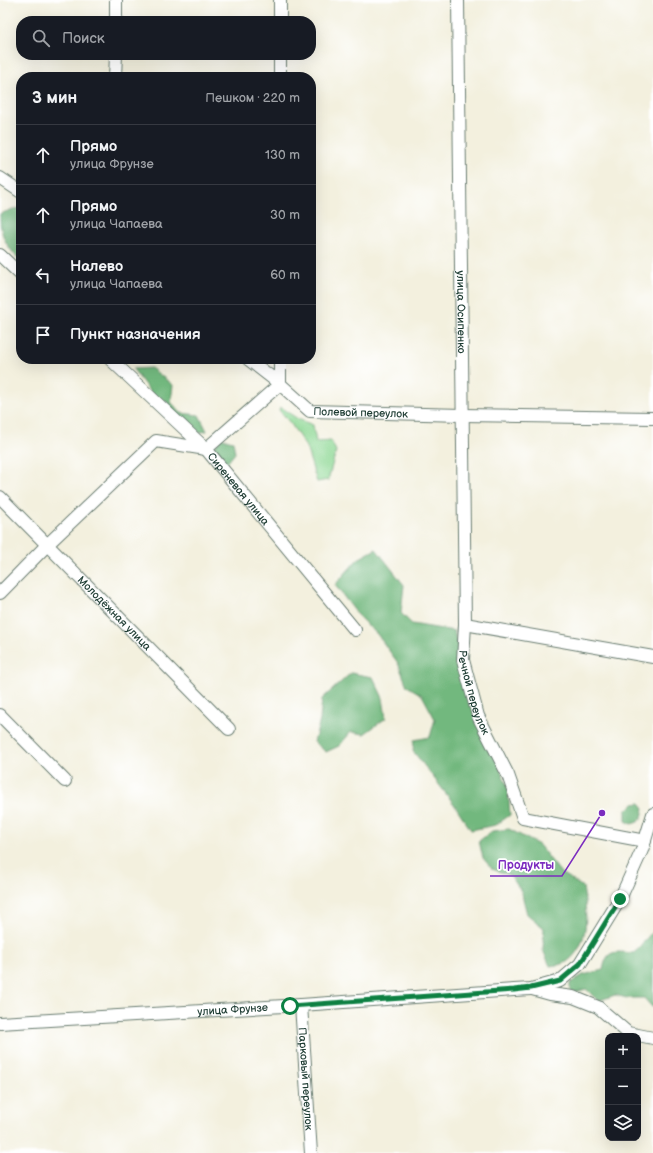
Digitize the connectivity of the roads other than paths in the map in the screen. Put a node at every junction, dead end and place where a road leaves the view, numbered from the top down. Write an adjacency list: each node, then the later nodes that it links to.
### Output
1 (116, 0): 4 (street)
2 (280, 0): 5 (street)
3 (458, 0): 18 (street, улица Осипенко)
4 (116, 16)
5 (280, 16)
6 (116, 60): 8 (street)
7 (280, 60): 9 (street)
8 (115, 72)
9 (280, 72)
10 (0, 178): 11 (street)
11 (16, 189)
12 (0, 255): 13 (street)
13 (16, 270)
14 (115, 364): 20 (street, Сиреневая улица)
15 (254, 364): 17 (street, Полевой переулок)
16 (280, 364): 17 (street)
17 (280, 384): 18 (street, Полевой переулок); 20 (street)
18 (462, 415): 19 (street, Полевой переулок); 24 (street, улица Осипенко)
19 (653, 418)
20 (206, 449): 22 (street); 25 (street, Сиреневая улица)
21 (0, 497): 22 (street, Молодёжная улица)
22 (48, 544): 23 (street); 28 (street, Молодёжная улица)
23 (0, 593)
24 (465, 624): 26 (street); 31 (street, Речной переулок)
25 (354, 630)
26 (653, 657)
27 (0, 715): 29 (street)
28 (229, 729)
29 (65, 781)
30 (653, 814): 31 (street, улица Фрунзе)
31 (647, 848): 32 (street, улица Фрунзе)
32 (531, 988): 33 (street, улица Фрунзе); 35 (street)
33 (301, 1005): 34 (street, улица Фрунзе); 36 (street, Парковый переулок)
34 (0, 1023)
35 (653, 1038)
36 (311, 1153)

